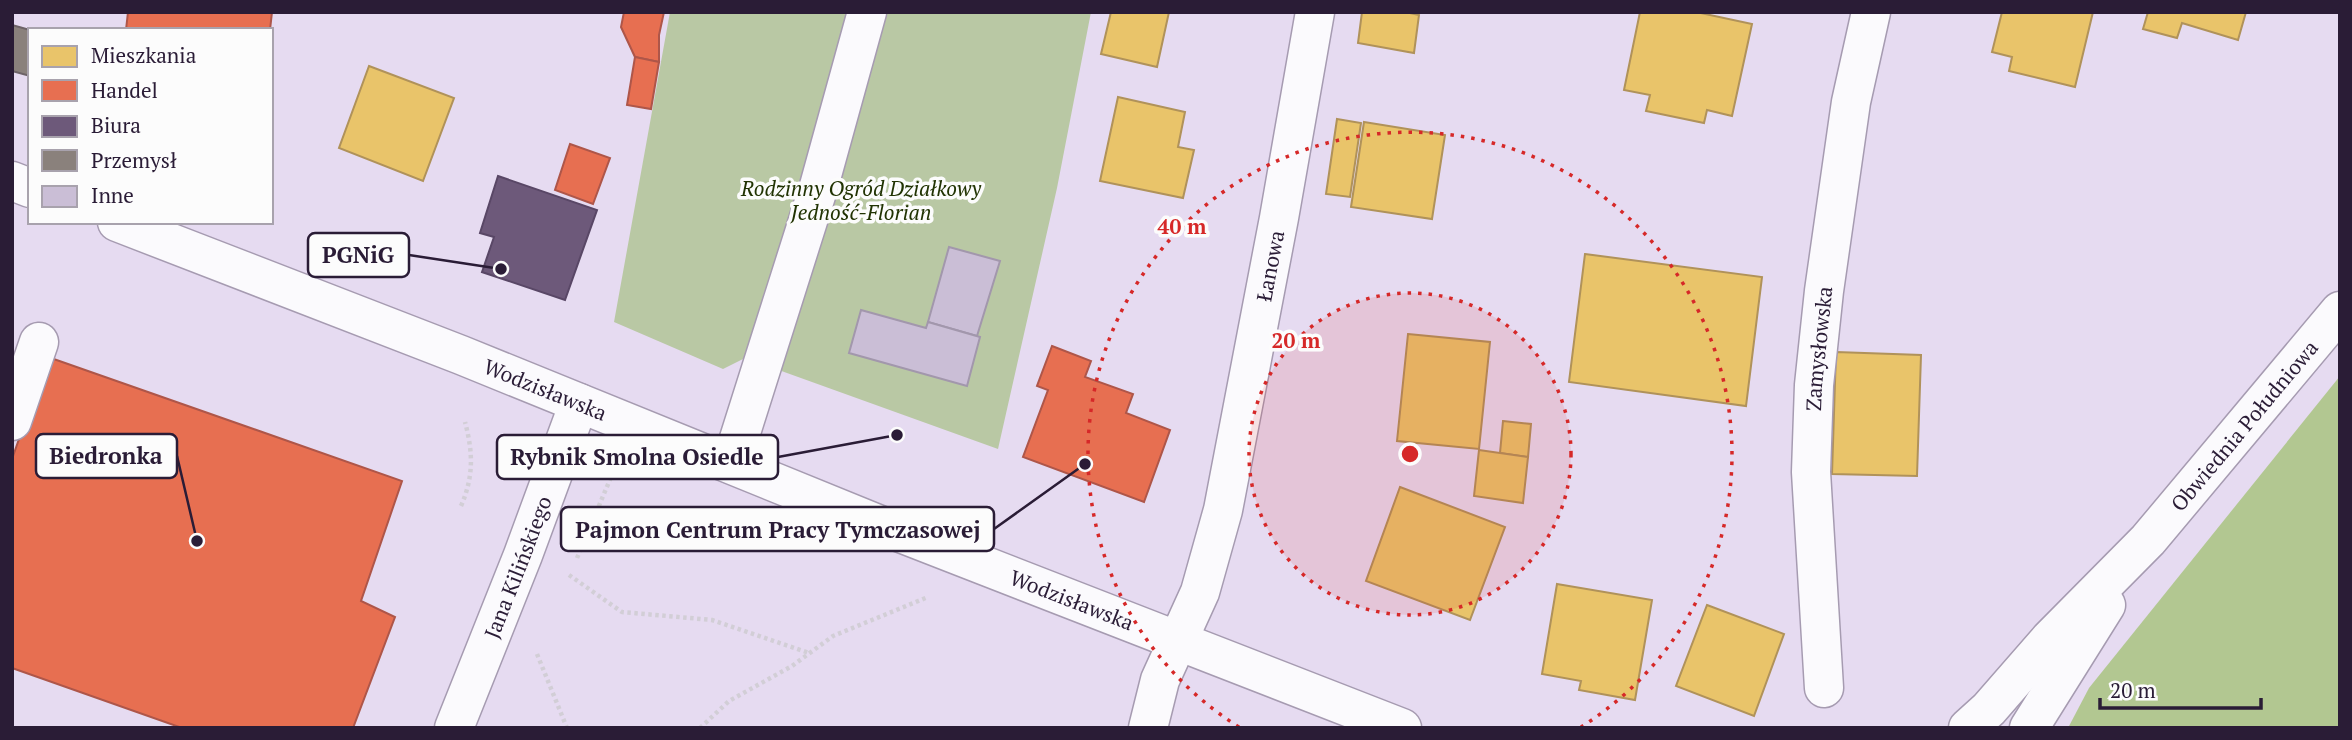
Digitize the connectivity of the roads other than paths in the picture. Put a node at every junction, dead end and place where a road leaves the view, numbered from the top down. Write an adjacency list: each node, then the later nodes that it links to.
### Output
1 (867, 12): 9 (main road)
2 (1315, 12): 11 (main road, Łanowa)
3 (1871, 12): 12 (main road, Zamysłowska)
4 (122, 224): 7 (main road, Wodzisławska)
5 (2340, 311): 10 (main road, Obwiednia Południowa)
6 (39, 342): 8 (main road)
7 (579, 403): 9 (main road, Wodzisławska); 13 (main road, Jana Kilińskiego)
8 (12, 421)
9 (731, 464): 11 (main road, Wodzisławska)
10 (2148, 540): 16 (main road, Obwiednia Południowa); 17 (main road, Obwiednia Południowa)
11 (1179, 639): 14 (main road, Łanowa); 15 (main road, Wodzisławska)
12 (1824, 688)
13 (454, 728)
14 (1148, 728)
15 (1402, 728)
16 (1968, 728)
17 (2028, 728)

